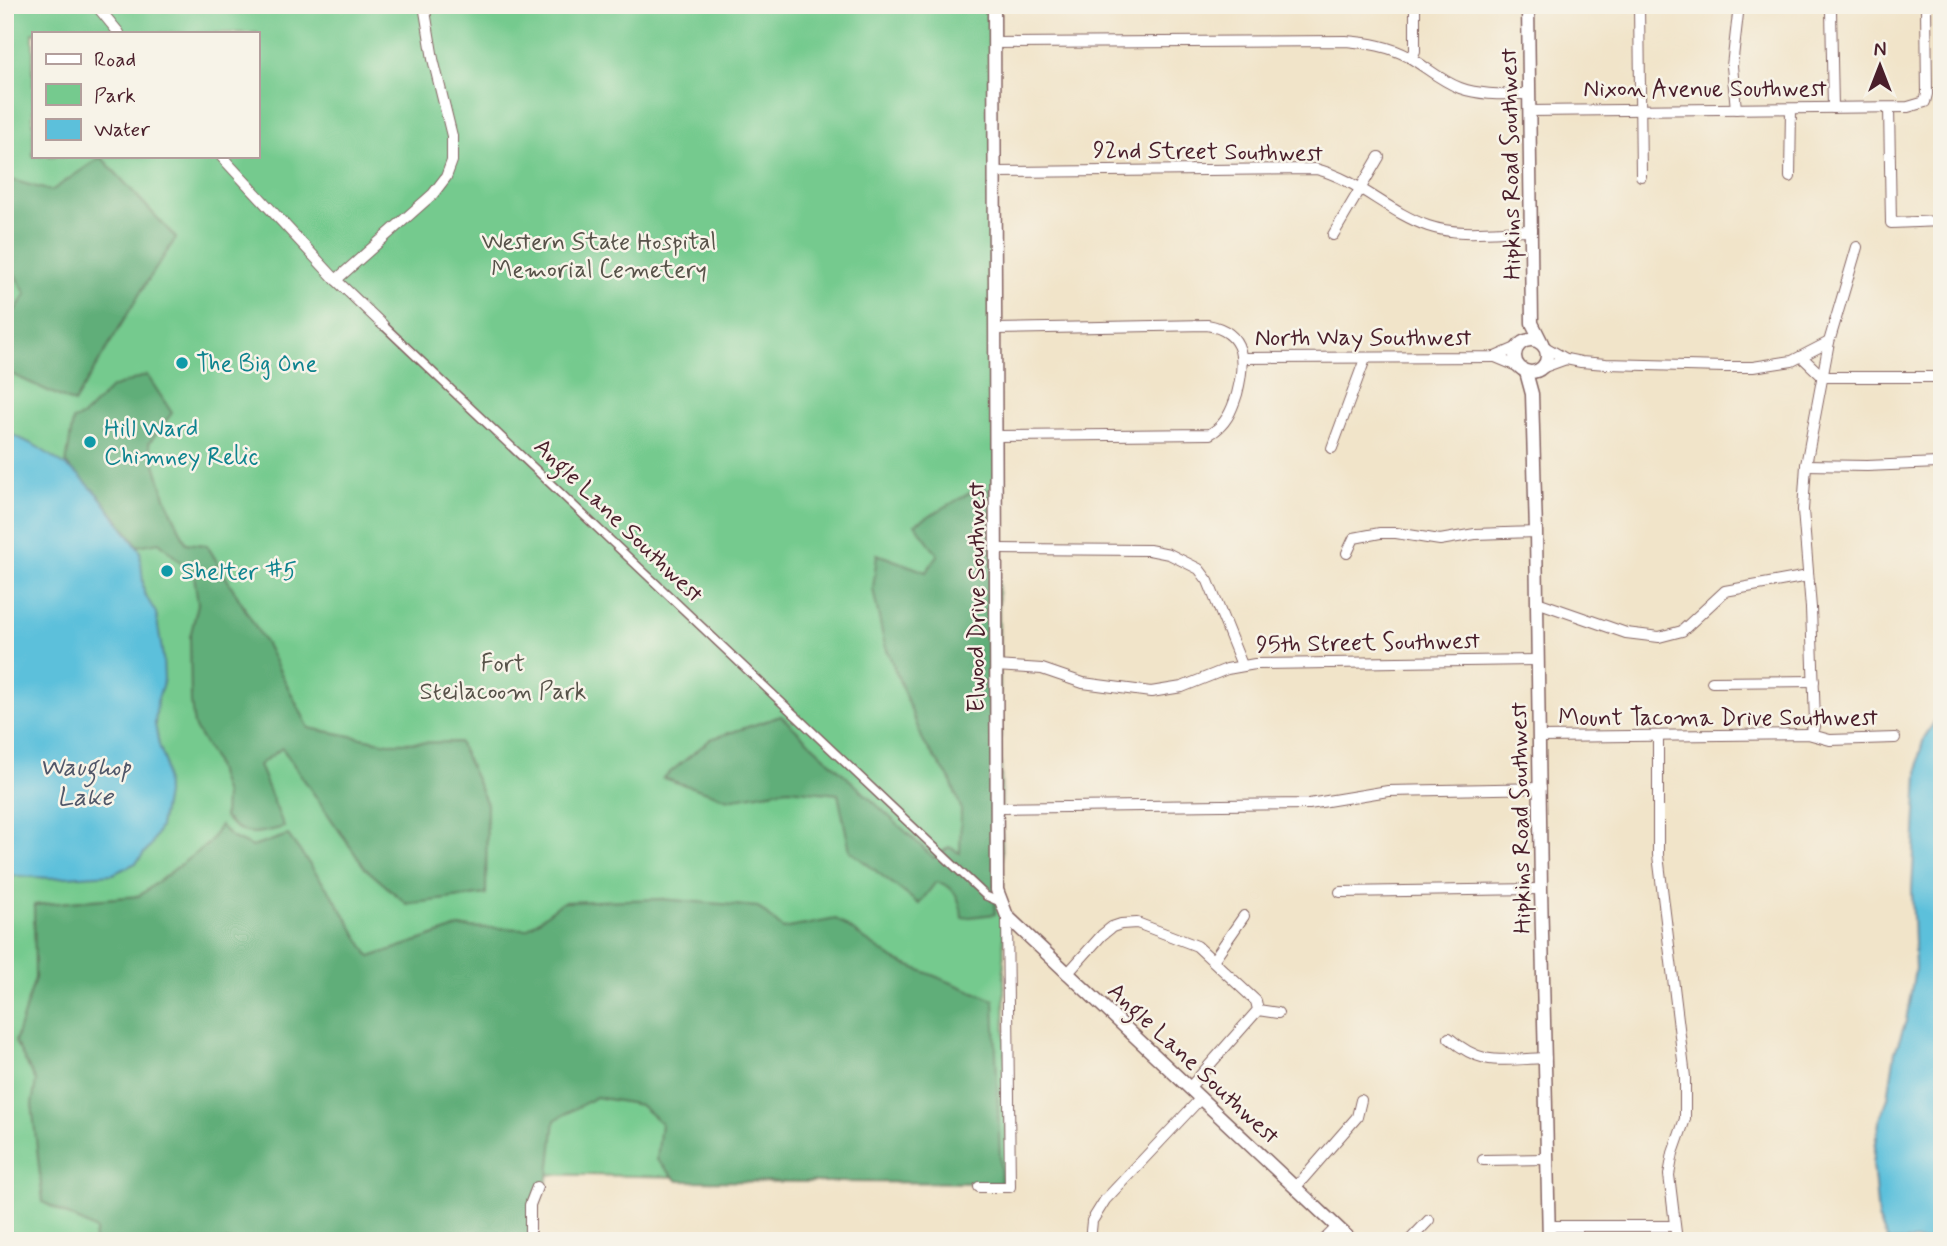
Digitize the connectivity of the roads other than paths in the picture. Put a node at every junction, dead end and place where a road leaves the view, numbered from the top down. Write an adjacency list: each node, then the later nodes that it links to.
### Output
1 (96, 5): 10 (street)
2 (424, 5): 30 (street)
3 (994, 5): 11 (street, Elwood Drive Southwest)
4 (1415, 5): 12 (street)
5 (1528, 5): 13 (street, Hipkins Road Southwest)
6 (1639, 5): 16 (street)
7 (1739, 5): 17 (street)
8 (1926, 5): 15 (street, Nixon Avenue Southwest)
9 (1831, 10): 14 (street)
10 (118, 32)
11 (994, 44): 12 (street); 22 (street, Elwood Drive Southwest)
12 (1411, 58): 13 (street)
13 (1530, 94): 19 (street, Hipkins Road Southwest)
14 (1833, 108): 15 (street, Nixon Avenue Southwest); 18 (street, Nixon Avenue Southwest)
15 (1889, 108): 26 (street)
16 (1641, 109): 17 (street, Nixon Avenue Southwest); 19 (street, Nixon Avenue Southwest); 23 (street)
17 (1736, 109): 18 (street, Nixon Avenue Southwest)
18 (1791, 109): 24 (street)
19 (1530, 111): 27 (street, Hipkins Road Southwest)
20 (1379, 157): 25 (street)
21 (223, 158): 30 (street, Angle Lane Southwest)
22 (996, 172): 25 (street, 92nd Street Southwest); 33 (street, Elwood Drive Southwest)
23 (1641, 176)
24 (1790, 177)
25 (1361, 189): 27 (street, 92nd Street Southwest); 28 (street)
26 (1942, 220)
27 (1532, 230): 31 (street, Hipkins Road Southwest)
28 (1333, 235)
29 (1857, 247): 34 (street)
30 (336, 280): 32 (street, Angle Lane Southwest)
31 (1532, 323): 35 (street, Hipkins Road Southwest); 36 (street, Hipkins Road Southwest)
32 (383, 324): 69 (street, Angle Lane Southwest)
33 (995, 329): 39 (street, North Way Southwest); 47 (street, Elwood Drive Southwest)
34 (1829, 342): 38 (street); 44 (street)
35 (1520, 345): 36 (street); 37 (street, North Way Southwest); 43 (street)
36 (1543, 345): 41 (street); 42 (street)
37 (1495, 357): 40 (street, North Way Southwest); 43 (street, North Way Southwest)
38 (1801, 357): 41 (street); 44 (street)
39 (1243, 358): 40 (street, North Way Southwest); 47 (street)
40 (1365, 359): 48 (street)
41 (1566, 359): 42 (street)
42 (1542, 369): 43 (street); 46 (street, Hipkins Road Southwest)
43 (1522, 370): 46 (street, Hipkins Road Southwest)
44 (1823, 377): 45 (street); 50 (street)
45 (1942, 377)
46 (1532, 394): 51 (street, Hipkins Road Southwest)
47 (996, 436): 52 (street, Elwood Drive Southwest)
48 (1332, 448)
49 (1938, 463): 50 (street)
50 (1806, 466): 54 (street)
51 (1536, 532): 53 (street); 55 (street, Hipkins Road Southwest)
52 (998, 549): 57 (street); 58 (street, Elwood Drive Southwest)
53 (1347, 553)
54 (1808, 576): 55 (street); 59 (street)
55 (1537, 602): 56 (street, Hipkins Road Southwest)
56 (1538, 660): 57 (street, 95th Street Southwest); 62 (street, Hipkins Road Southwest)
57 (1242, 665): 58 (street, 95th Street Southwest)
58 (996, 666): 66 (street, Elwood Drive Southwest)
59 (1814, 681): 60 (street); 61 (street)
60 (1712, 682)
61 (1808, 734): 63 (street, Mount Tacoma Drive Southwest); 64 (street, Mount Tacoma Drive Southwest)
62 (1541, 737): 63 (street, Mount Tacoma Drive Southwest); 65 (street, Hipkins Road Southwest)
63 (1658, 737): 88 (street)
64 (1895, 738)
65 (1541, 788): 66 (street); 67 (street, Hipkins Road Southwest)
66 (998, 808): 69 (street, Elwood Drive Southwest)
67 (1541, 890): 68 (street); 77 (street, Hipkins Road Southwest)
68 (1340, 892)
69 (1000, 902): 70 (street, Elwood Drive Southwest)
70 (1007, 916): 73 (street, Angle Lane Southwest); 84 (street, Elwood Drive Southwest)
71 (1244, 916): 72 (street)
72 (1214, 959): 73 (street); 74 (street)
73 (1067, 974): 78 (street, Angle Lane Southwest)
74 (1258, 1010): 75 (street); 78 (street)
75 (1278, 1013)
76 (1449, 1038): 77 (street)
77 (1546, 1058): 81 (street, Hipkins Road Southwest)
78 (1189, 1087): 79 (street, Angle Lane Southwest)
79 (1201, 1098): 85 (street, Angle Lane Southwest); 91 (street)
80 (1361, 1100): 85 (street)
81 (1547, 1159): 82 (street); 87 (street, Hipkins Road Southwest)
82 (1483, 1160)
83 (537, 1187): 90 (street)
84 (979, 1187)
85 (1295, 1188): 89 (street, Angle Lane Southwest)
86 (1429, 1220): 94 (street)
87 (1549, 1226): 88 (street); 95 (street, Hipkins Road Southwest)
88 (1675, 1226): 96 (street)
89 (1337, 1227): 92 (street); 93 (street, Angle Lane Southwest)
90 (530, 1241)
91 (1090, 1241)
92 (1323, 1241)
93 (1352, 1241)
94 (1409, 1241)
95 (1549, 1241)
96 (1677, 1241)

